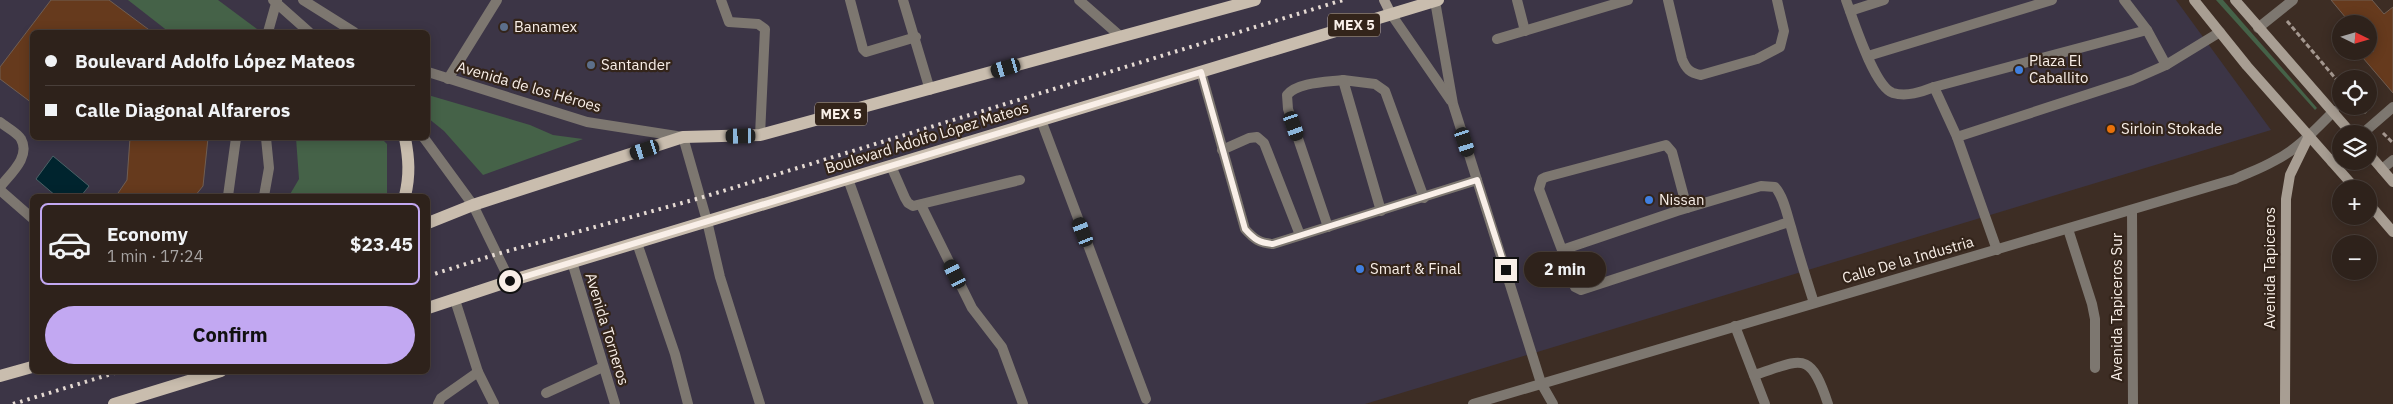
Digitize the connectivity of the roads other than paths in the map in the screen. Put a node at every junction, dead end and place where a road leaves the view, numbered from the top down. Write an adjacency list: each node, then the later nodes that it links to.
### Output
1 (303, 0): 27 (street)
2 (498, 0): 38 (street)
3 (721, 0): 51 (street)
4 (850, 0): 32 (street)
5 (903, 0): 32 (street)
6 (1079, 0): 31 (street)
7 (1255, 0): 31 (main road, MEX 5)
8 (1384, 0): 23 (street)
9 (1436, 0): 23 (main road, Boulevard Adolfo López Mateos / MEX 5); 42 (street)
10 (1517, 0): 29 (street)
11 (1628, 0): 29 (street)
12 (1668, 0): 13 (street)
13 (1777, 0)
14 (1846, 0): 22 (street)
15 (1884, 0): 22 (street)
16 (2052, 0): 34 (street)
17 (2124, 0): 28 (street)
18 (2194, 0): 30 (street)
19 (2235, 0): 24 (street)
20 (2293, 0): 24 (street)
21 (276, 1): 25 (street); 26 (street)
22 (1850, 11): 34 (street)
23 (1391, 14): 36 (main road, Boulevard Adolfo López Mateos / MEX 5); 42 (street)
24 (2258, 28): 44 (street)
25 (269, 30)
26 (307, 30)
27 (351, 30)
28 (2147, 30): 35 (street); 40 (street)
29 (1525, 31): 33 (street)
30 (2220, 32): 35 (street); 52 (street)
31 (1120, 36): 41 (main road, MEX 5)
32 (916, 37): 41 (street)
33 (1497, 39)
34 (1868, 56): 40 (street)
35 (2166, 65): 54 (street)
36 (1201, 72): 47 (main road, Boulevard Adolfo López Mateos / MEX 5); 59 (street)
37 (430, 73): 38 (street, Avenida de los Héroes)
38 (448, 78): 53 (street, Avenida de los Héroes)
39 (1344, 80): 75 (street); 80 (street); 86 (street)
40 (1934, 87): 54 (street)
41 (930, 90): 51 (main road, MEX 5)
42 (1453, 104): 68 (street)
43 (2393, 107): 50 (street)
44 (2332, 109)
45 (2332, 113): 52 (street, Calle De la Industria)
46 (2337, 115): 49 (street)
47 (1041, 120): 63 (main road, Boulevard Adolfo López Mateos / MEX 5); 108 (street)
48 (0, 122): 71 (street)
49 (2345, 125)
50 (2372, 125)
51 (760, 135): 53 (main road, MEX 5)
52 (2309, 136): 61 (street); 79 (street, Calle De la Industria); 122 (street, Avenida Tapiceros)
53 (683, 137): 76 (main road, MEX 5); 84 (street)
54 (1957, 138): 92 (street)
55 (236, 140): 72 (street)
56 (266, 140): 73 (street)
57 (405, 140): 74 (main road)
58 (425, 140): 76 (street)
59 (1222, 150): 89 (street); 89 (street)
60 (2393, 160): 64 (street)
61 (2332, 162)
62 (2377, 163): 64 (street)
63 (891, 166): 66 (main road, Boulevard Adolfo López Mateos / MEX 5); 77 (street)
64 (2382, 169): 70 (street)
65 (2339, 170): 69 (street)
66 (848, 179): 84 (main road, Boulevard Adolfo López Mateos / MEX 5); 115 (street)
67 (1020, 180): 77 (street)
68 (1477, 180): 75 (street); 106 (street)
69 (2348, 180)
70 (2393, 182)
71 (0, 188): 82 (street)
72 (228, 194)
73 (264, 194)
74 (406, 194)
75 (1424, 198): 80 (street)
76 (474, 205): 83 (main road, MEX 5); 94 (street)
77 (921, 205): 116 (street)
78 (1687, 208): 85 (street); 91 (street); 91 (street)
79 (2132, 210): 87 (street, Calle De la Industria); 121 (street, Avenida Tapiceros Sur)
80 (1382, 211): 86 (street)
81 (2377, 213): 88 (street)
82 (30, 216)
83 (430, 222)
84 (707, 222): 90 (main road, Boulevard Adolfo López Mateos / MEX 5); 114 (street)
85 (1789, 222): 91 (street); 96 (street)
86 (1328, 227): 89 (street)
87 (2068, 229): 92 (street, Calle De la Industria); 101 (street)
88 (2393, 232)
89 (1300, 235)
90 (637, 243): 93 (main road, Boulevard Adolfo López Mateos / MEX 5); 113 (street)
91 (1562, 250)
92 (1997, 250): 96 (street, Calle De la Industria)
93 (572, 262): 94 (main road, Boulevard Adolfo López Mateos / MEX 5); 100 (street, Avenida Torneros)
94 (510, 281): 95 (main road, Boulevard Adolfo López Mateos / MEX 5)
95 (455, 300): 97 (main road, Boulevard Adolfo López Mateos / MEX 5); 102 (street)
96 (1814, 303): 98 (street, Calle De la Industria)
97 (430, 307)
98 (1736, 326): 104 (street); 106 (street, Calle De la Industria)
99 (30, 367): 105 (main road)
100 (603, 367): 107 (street); 112 (street, Avenida Torneros)
101 (2096, 368)
102 (478, 372): 110 (street); 111 (street)
103 (211, 374): 109 (main road)
104 (1754, 375): 119 (street); 120 (street)
105 (0, 376)
106 (1541, 382): 117 (street, Calle De la Industria); 118 (street)
107 (546, 393)
108 (1146, 399)
109 (114, 404)
110 (438, 404)
111 (494, 404)
112 (615, 404)
113 (688, 404)
114 (760, 404)
115 (929, 404)
116 (1023, 404)
117 (1473, 404)
118 (1553, 404)
119 (1765, 404)
120 (1828, 404)
121 (2133, 404)
122 (2285, 404)

